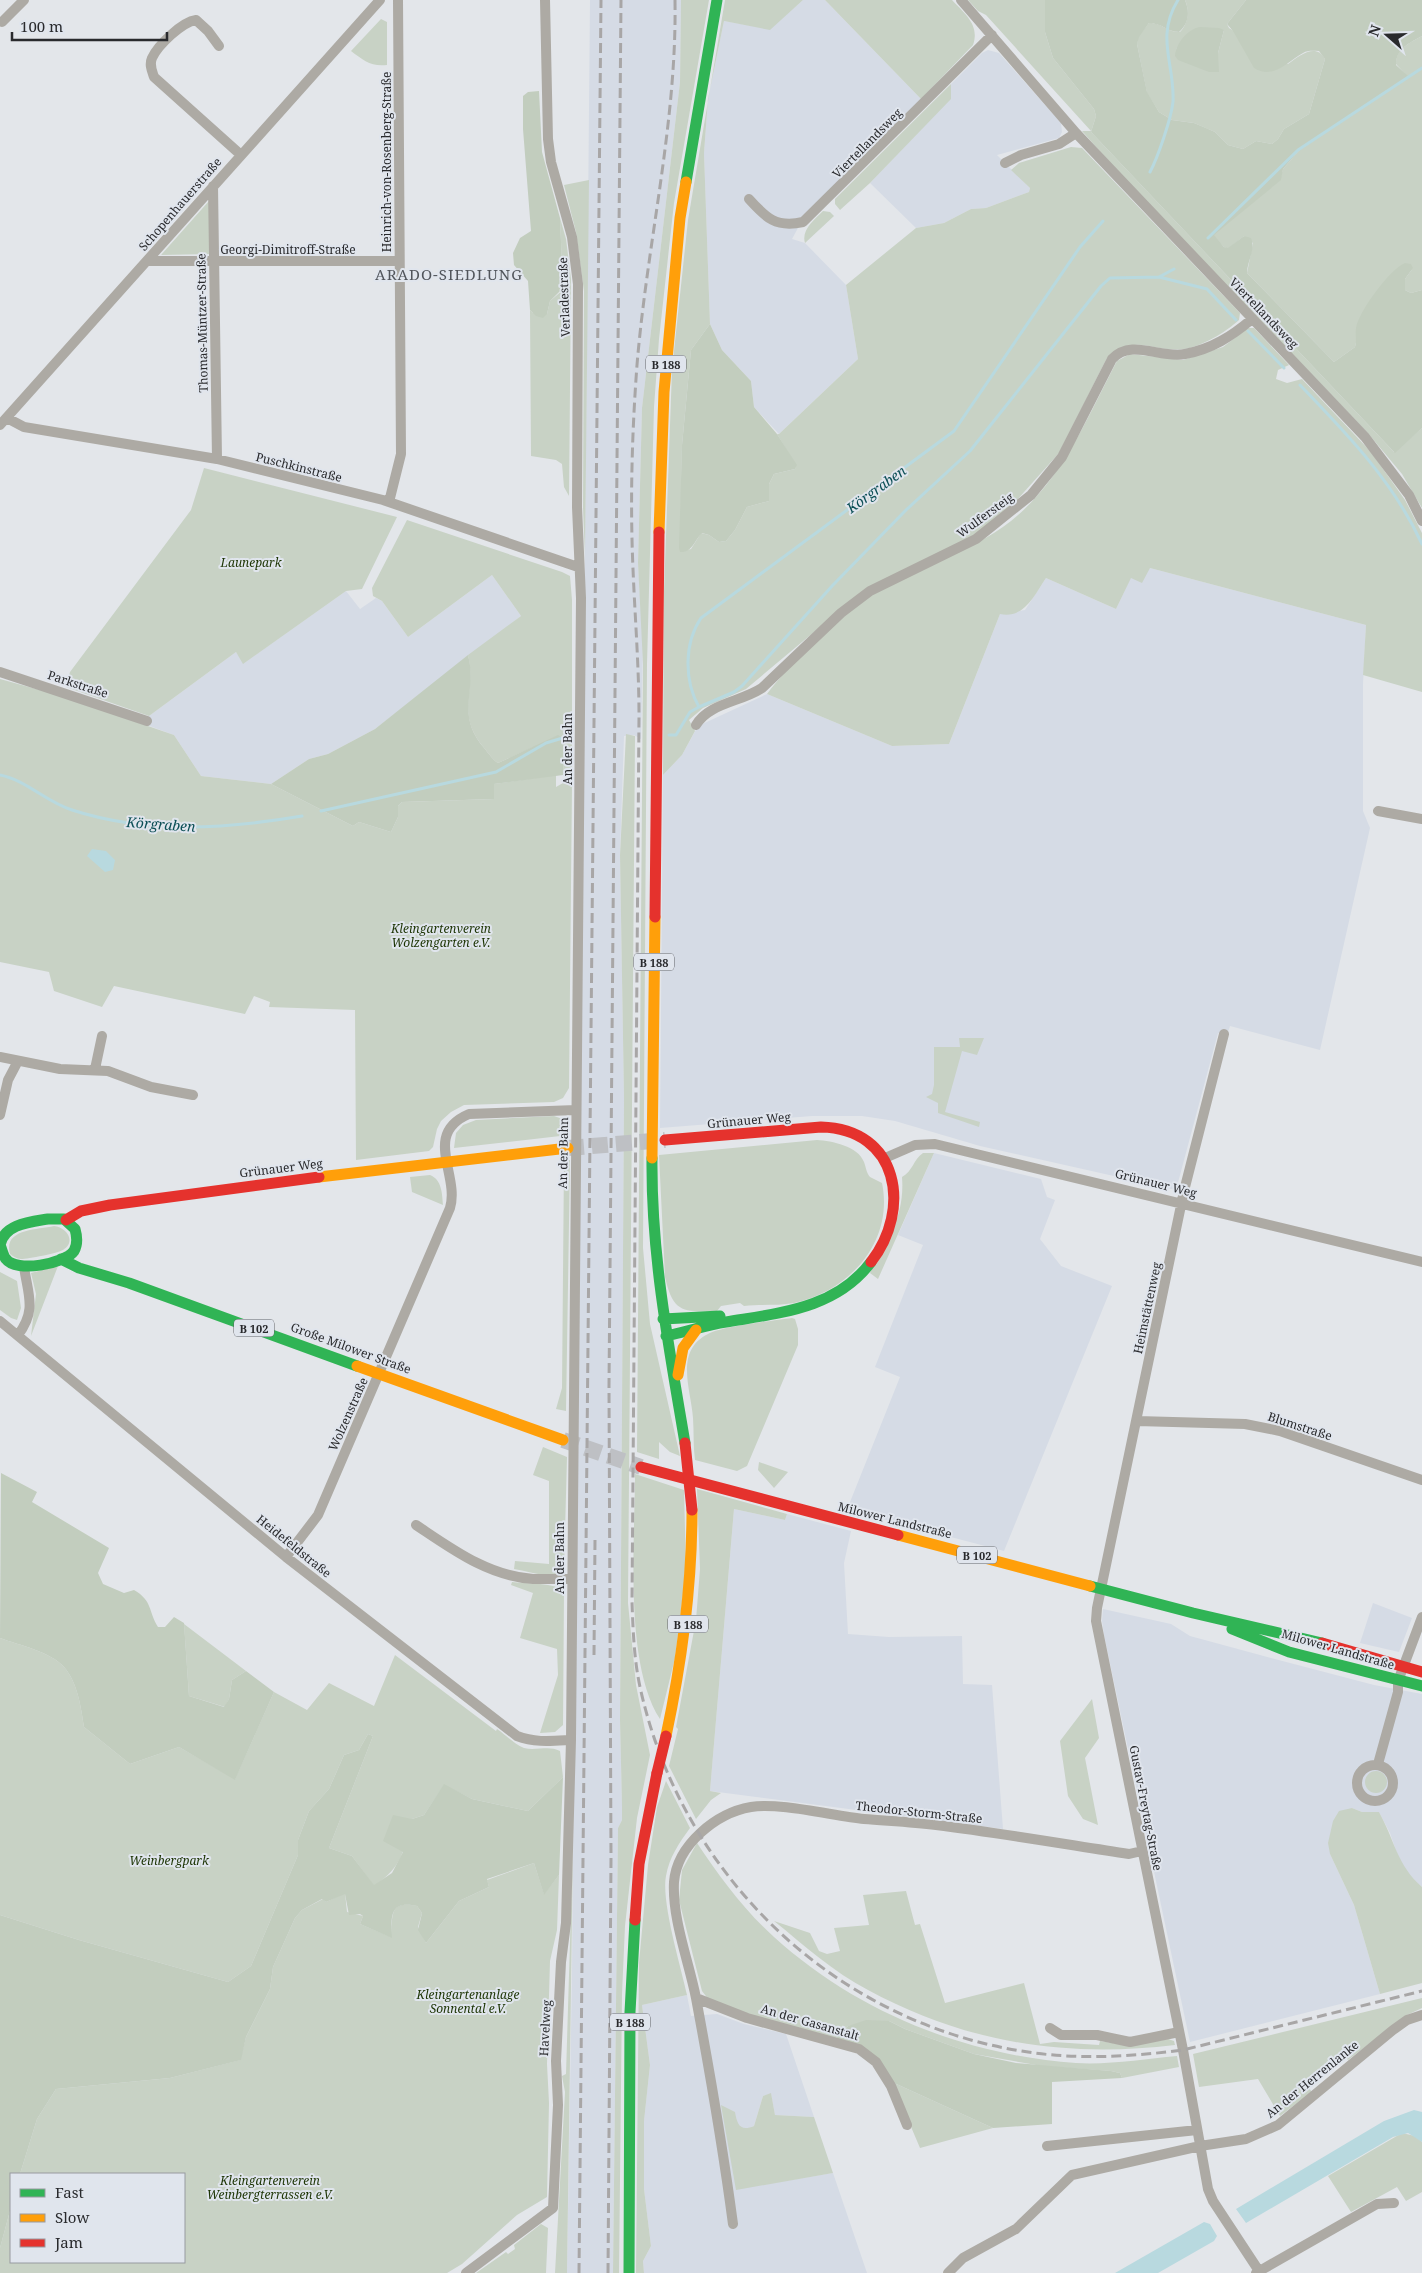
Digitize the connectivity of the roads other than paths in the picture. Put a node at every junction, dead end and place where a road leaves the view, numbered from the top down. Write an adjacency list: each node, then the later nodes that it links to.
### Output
1 (24, 0): 7 (street)
2 (380, 0): 11 (street, Schopenhauerstraße)
3 (398, 0): 16 (street, Heinrich-von-Rosenberg-Straße)
4 (545, 0): 23 (street, Verladestraße)
5 (717, 0): 55 (main road, B 188)
6 (961, 0): 8 (street, Viertellandsweg)
7 (2, 22)
8 (992, 36): 10 (street, Viertellandsweg); 14 (street, Viertellandsweg)
9 (219, 46): 11 (street)
10 (1076, 133): 12 (street); 18 (street, Viertellandsweg)
11 (241, 155): 13 (street, Schopenhauerstraße)
12 (1005, 163)
13 (213, 186): 15 (street, Schopenhauerstraße); 17 (street, Thomas-Müntzer-Straße)
14 (749, 199)
15 (147, 261): 17 (street, Georgi-Dimitroff-Straße); 19 (street, Schopenhauerstraße)
16 (399, 261): 17 (street, Georgi-Dimitroff-Straße); 21 (street, Heinrich-von-Rosenberg-Straße)
17 (214, 262): 20 (street, Thomas-Müntzer-Straße)
18 (1252, 319): 22 (street, Viertellandsweg); 26 (street, Wulfersteig)
19 (3, 422): 20 (street, Puschkinstraße)
20 (217, 459): 21 (street, Puschkinstraße)
21 (389, 502): 23 (street, Puschkinstraße)
22 (1422, 521)
23 (578, 567): 36 (street, An der Bahn)
24 (0, 672): 25 (street, Parkstraße)
25 (147, 721)
26 (696, 725)
27 (1378, 811): 28 (street)
28 (1422, 819)
29 (1224, 1034): 42 (street, Heimstättenweg)
30 (102, 1036): 33 (street)
31 (0, 1057): 32 (street)
32 (18, 1061): 33 (street); 34 (street)
33 (95, 1069): 35 (street)
34 (4, 1080): 37 (street)
35 (193, 1095)
36 (576, 1110): 41 (street); 68 (street, An der Bahn)
37 (0, 1115)
38 (665, 1140): 40 (main road, Grünauer Weg)
39 (568, 1148): 41 (main road, Grünauer Weg)
40 (885, 1158): 42 (street, Grünauer Weg); 54 (main road, Grünauer Weg)
41 (446, 1162): 43 (main road, Grünauer Weg); 60 (street, Wolzenstraße)
42 (1182, 1203): 51 (street, Grünauer Weg); 62 (street, Heimstättenweg)
43 (120, 1204): 44 (main road, Grünauer Weg); 46 (main road, Grünauer Weg)
44 (66, 1220): 45 (main road); 46 (main road)
45 (3, 1231): 47 (main road)
46 (76, 1232): 48 (main road)
47 (0, 1245): 49 (main road)
48 (76, 1249): 50 (main road); 53 (main road, Große Milower Straße / B 102)
49 (0, 1250): 52 (main road)
50 (61, 1259): 52 (main road); 53 (main road, Große Milower Straße / B 102)
51 (1422, 1262)
52 (24, 1267): 58 (street)
53 (130, 1283): 60 (main road, Große Milower Straße / B 102)
54 (782, 1312): 55 (main road, Grünauer Weg); 57 (main road, Grünauer Weg)
55 (663, 1319): 59 (main road, B 188)
56 (0, 1321): 58 (street, Heidefeldstraße)
57 (696, 1330): 59 (main road, Grünauer Weg); 61 (main road)
58 (18, 1335): 67 (street, Heidefeldstraße)
59 (666, 1336): 61 (main road, B 188)
60 (379, 1373): 63 (main road, Große Milower Straße / B 102); 67 (street, Wolzenstraße)
61 (677, 1387): 91 (main road, B 188, bridge)
62 (1136, 1421): 65 (street, Blumstraße); 69 (street, Heimstättenweg)
63 (563, 1440)
64 (641, 1467): 69 (main road, Milower Landstraße / B 102)
65 (1422, 1480)
66 (416, 1525): 68 (street)
67 (286, 1557): 76 (street, Heidefeldstraße)
68 (572, 1579): 76 (street, An der Bahn)
69 (1101, 1588): 70 (main road, Milower Landstraße / B 102); 78 (street, Gustav-Freytag-Straße)
70 (1193, 1613): 72 (main road, Milower Landstraße / B 102); 74 (main road, Milower Landstraße / B 102)
71 (1422, 1617): 72 (street)
72 (1403, 1666): 73 (main road, Milower Landstraße / B 102); 74 (street)
73 (1422, 1672)
74 (1398, 1681): 75 (main road, Milower Landstraße / B 102); 77 (street)
75 (1422, 1686)
76 (571, 1740): 90 (street, Havelweg)
77 (1378, 1764)
78 (1142, 1851): 79 (street, Theodor-Storm-Straße); 82 (street, Gustav-Freytag-Straße)
79 (696, 1998): 83 (street, An der Gasanstalt); 88 (street)
80 (1422, 2015): 86 (street, An der Herrenlanke)
81 (1050, 2028): 82 (street)
82 (1179, 2032): 84 (street, Gustav-Freytag-Straße)
83 (907, 2125)
84 (1197, 2130): 85 (street); 86 (street, Gustav-Freytag-Straße)
85 (1047, 2146)
86 (1200, 2146): 89 (street); 92 (street)
87 (1394, 2202): 89 (street)
88 (733, 2224)
89 (1258, 2272)
90 (466, 2273)
91 (629, 2273)
92 (948, 2273)

